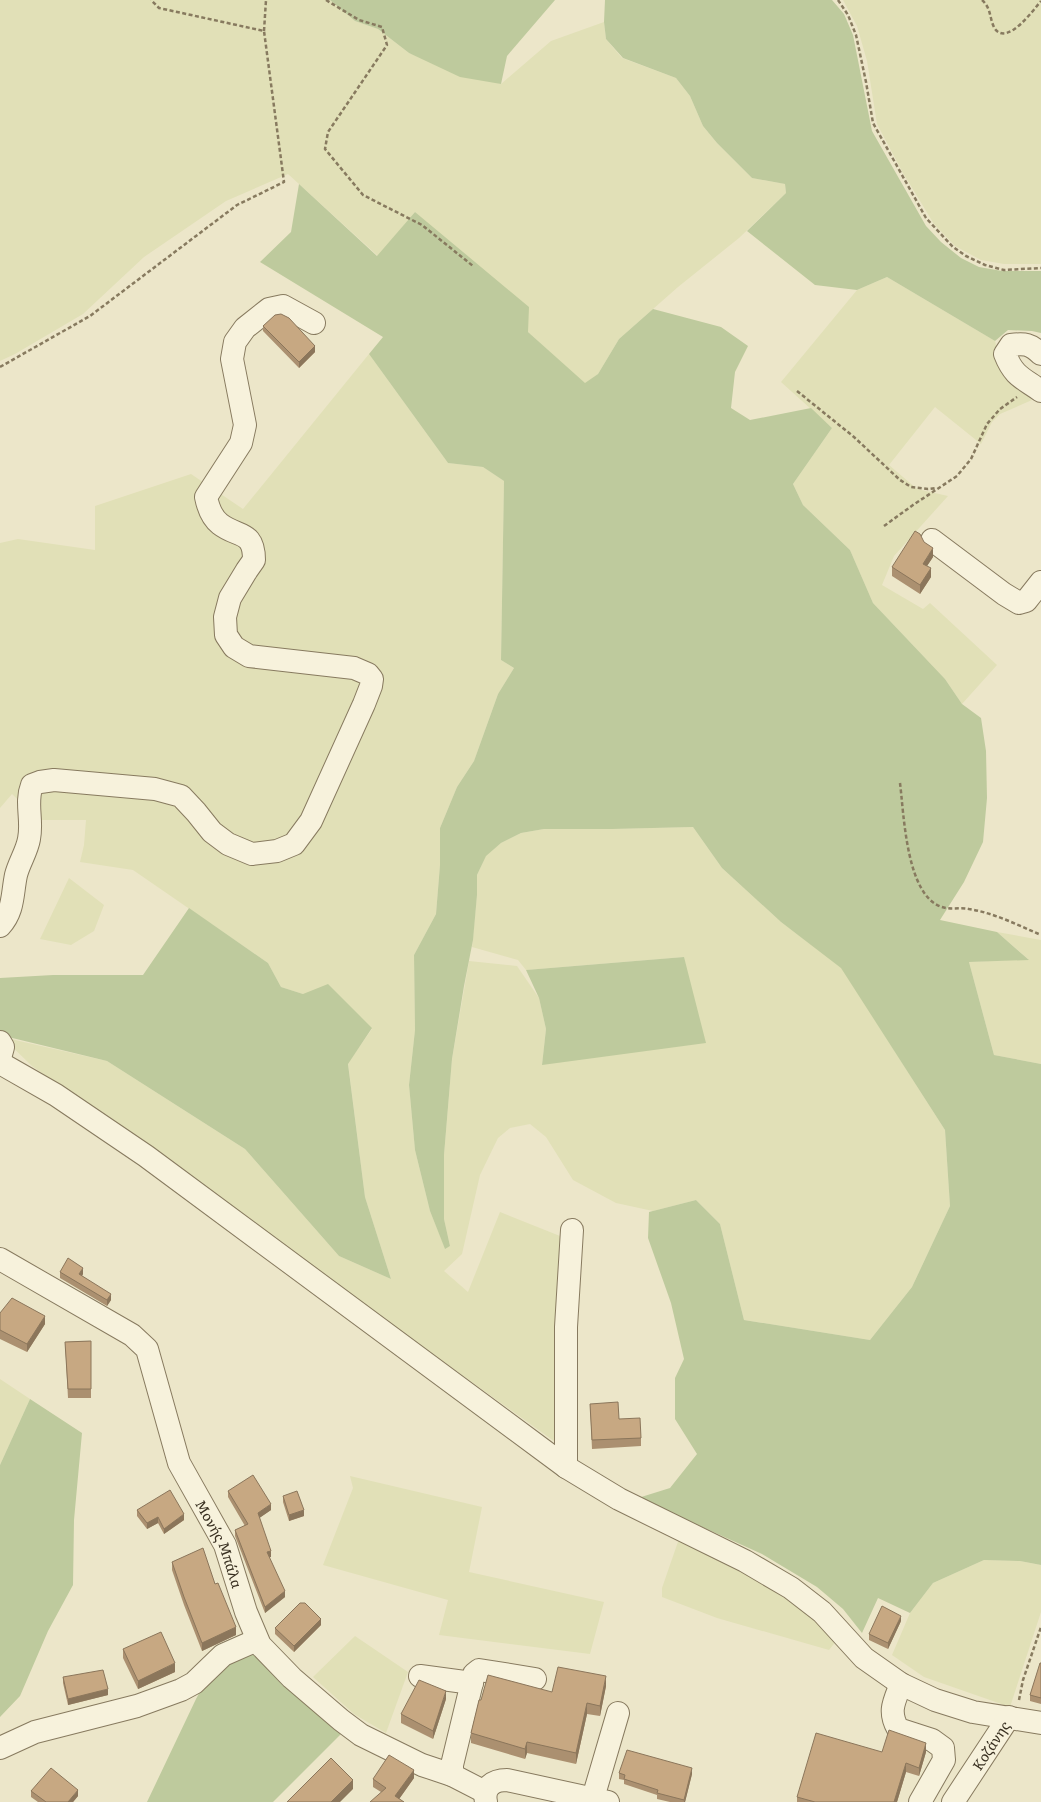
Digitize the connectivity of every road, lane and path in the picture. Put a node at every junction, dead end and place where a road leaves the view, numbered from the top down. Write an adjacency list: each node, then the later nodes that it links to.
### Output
1 (151, 0): 7 (path)
2 (266, 0): 7 (path)
3 (326, 0): 8 (path)
4 (838, 0): 9 (path)
5 (982, 0): 6 (path)
6 (1041, 0)
7 (264, 31): 12 (path)
8 (473, 266)
9 (1041, 268)
10 (314, 323): 20 (street)
11 (1041, 354): 13 (street)
12 (0, 368)
13 (1040, 390): 15 (path)
14 (797, 391): 15 (path)
15 (938, 488): 16 (path)
16 (884, 526)
17 (932, 540): 18 (street)
18 (1041, 582)
19 (900, 783): 21 (path)
20 (0, 926)
21 (1041, 935)
22 (0, 1042): 23 (street)
23 (0, 1058)
24 (0, 1064): 27 (street)
25 (572, 1230): 27 (street)
26 (0, 1259): 29 (street, Μονής Μπάλα)
27 (566, 1467): 33 (street)
28 (1041, 1627): 35 (path)
29 (258, 1640): 37 (street); 38 (street, Μονής Μπάλα)
30 (420, 1676): 32 (street)
31 (534, 1679): 32 (street)
32 (472, 1683): 38 (street)
33 (901, 1684): 35 (street); 41 (street)
34 (618, 1713): 40 (street)
35 (1009, 1717): 36 (street, Κοζάνης); 42 (street, Κοζάνης)
36 (1041, 1723)
37 (0, 1748)
38 (452, 1775): 39 (street, Μονής Μπάλα)
39 (485, 1797): 40 (street)
40 (600, 1800)
41 (920, 1802)
42 (953, 1802)

